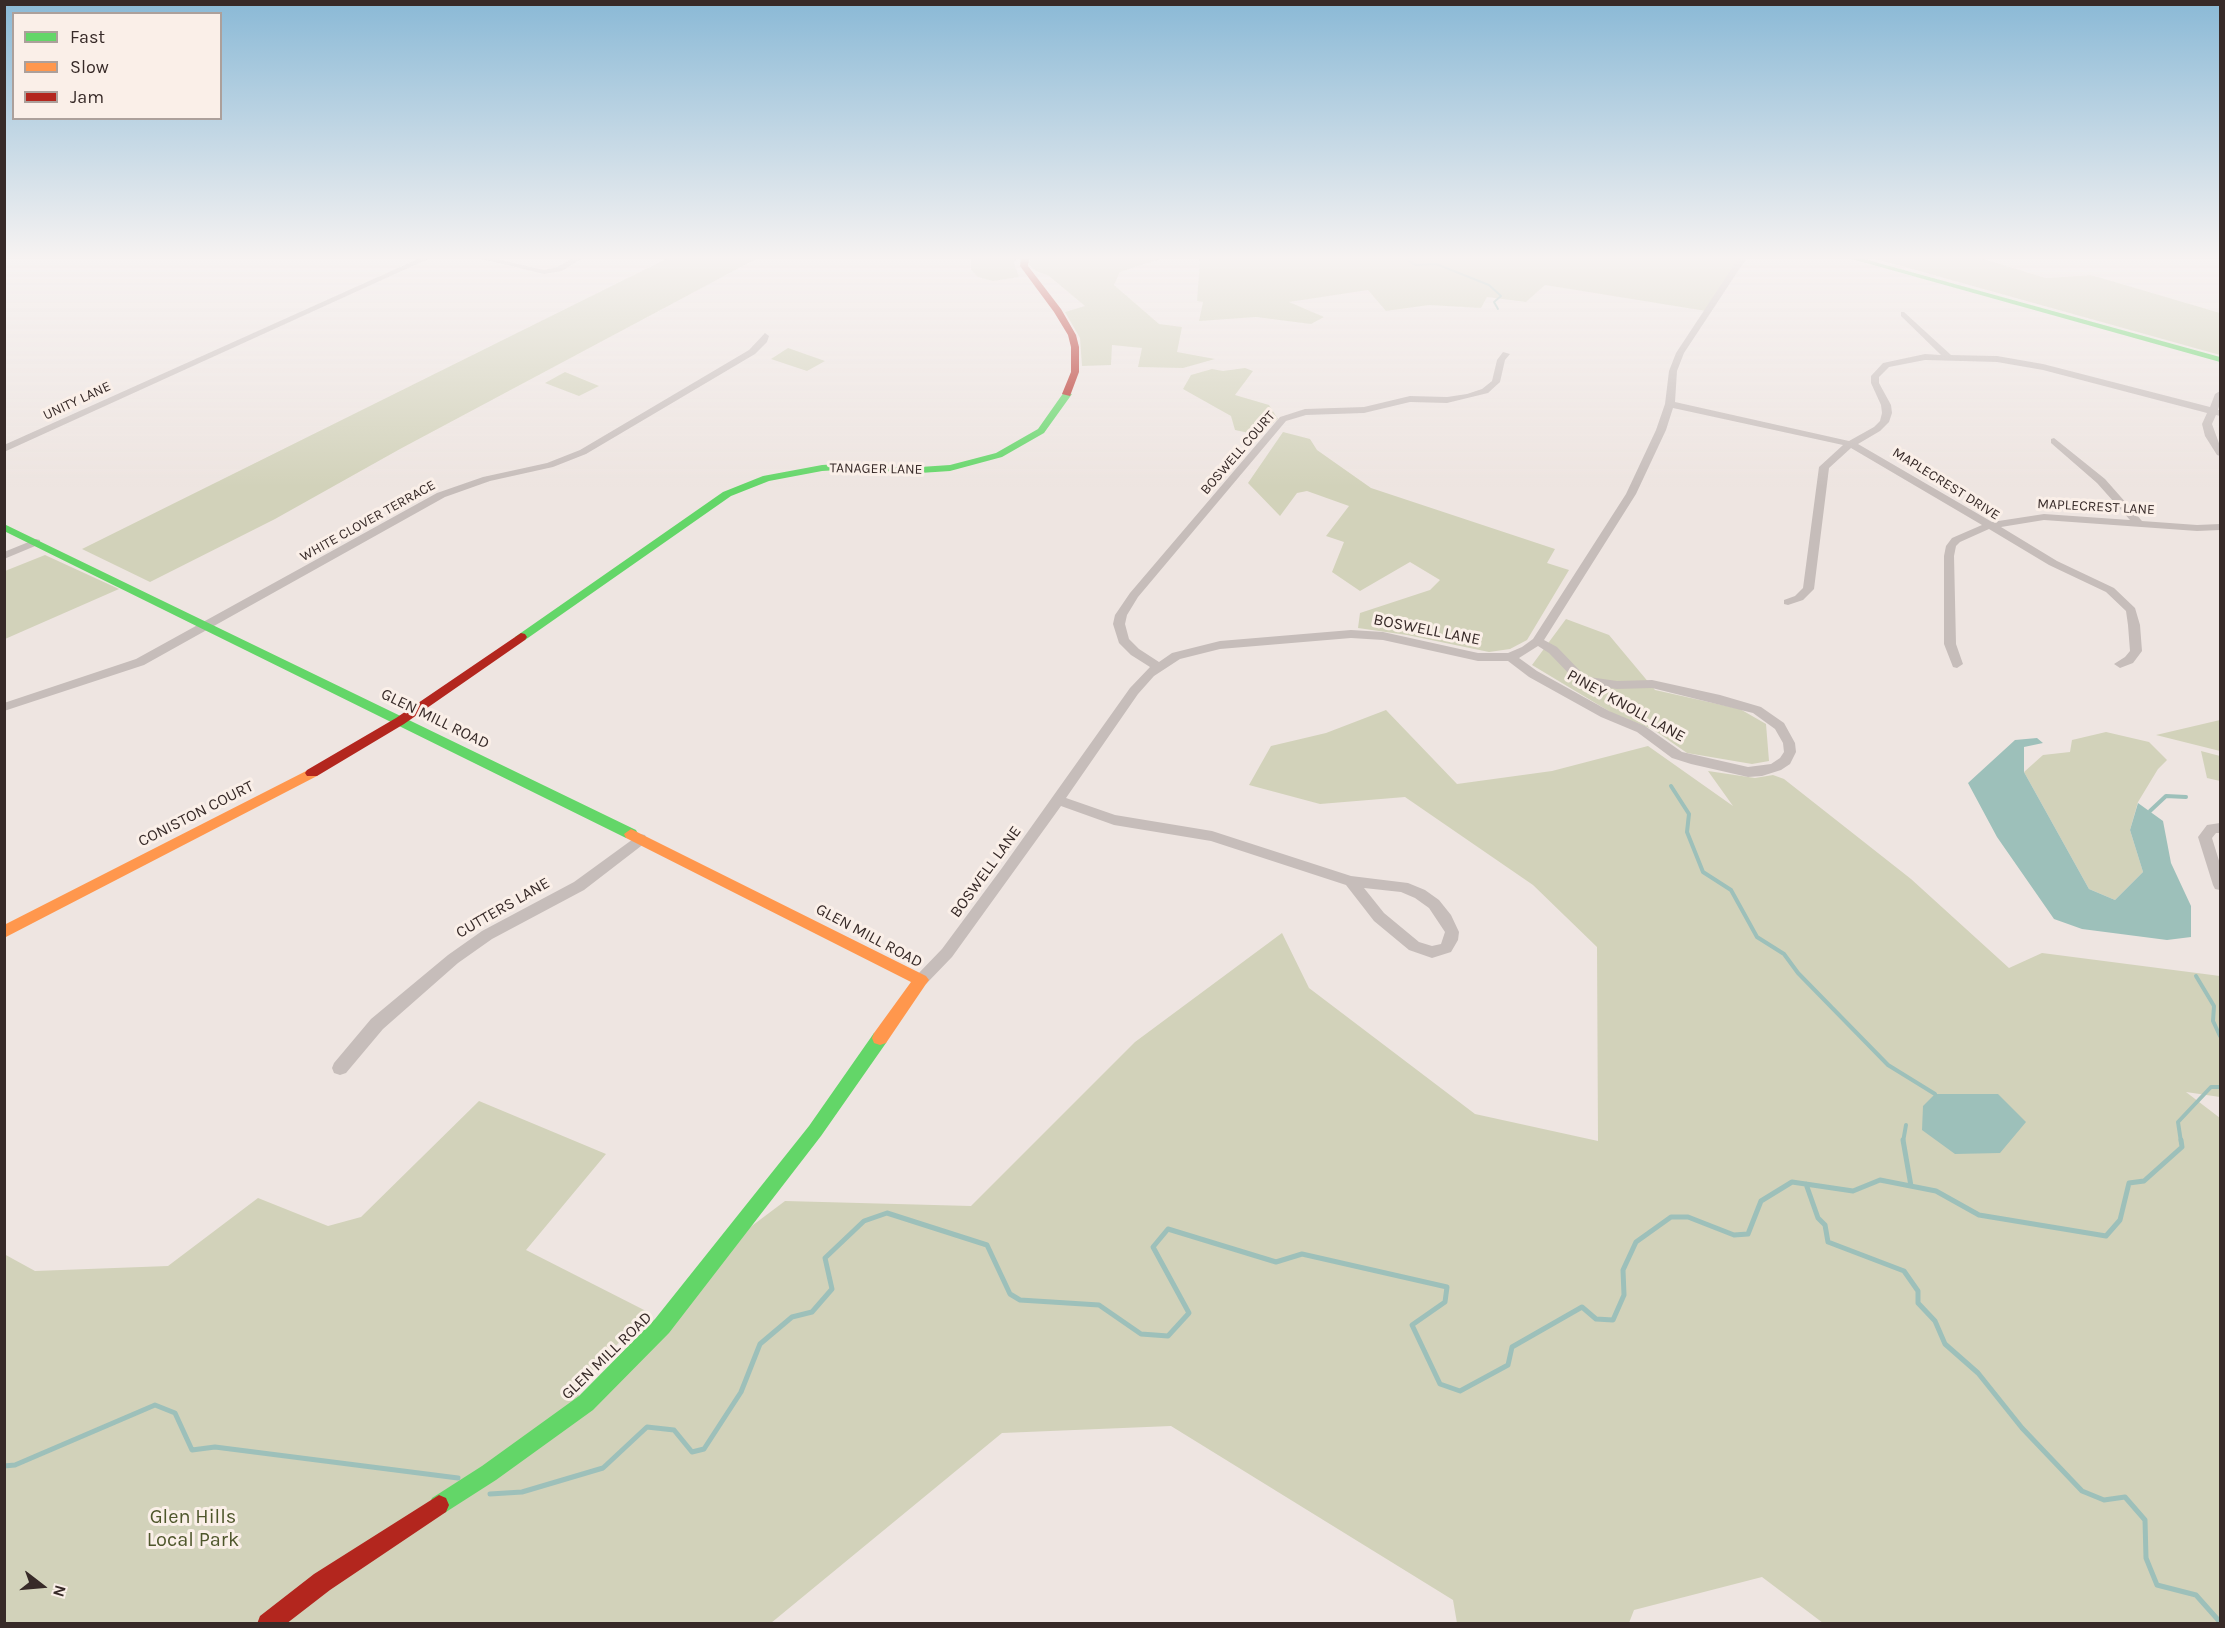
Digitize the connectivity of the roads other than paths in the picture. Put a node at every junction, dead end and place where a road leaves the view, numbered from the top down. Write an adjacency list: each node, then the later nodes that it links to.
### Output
1 (256, 335): 15 (street, UNITY LANE)
2 (1072, 335): 31 (main road, TANAGER LANE)
3 (1692, 335): 11 (street, BOSWELL LANE)
4 (1925, 335): 8 (street)
5 (2118, 335): 9 (main road)
6 (765, 336): 24 (street, WHITE CLOVER TERRACE)
7 (1506, 354): 29 (street, BOSWELL COURT)
8 (1947, 356): 12 (street); 14 (street)
9 (2220, 362)
10 (2220, 394): 12 (street)
11 (1670, 404): 14 (street, MAPLECREST DRIVE); 25 (street, BOSWELL LANE)
12 (2216, 412): 16 (street)
13 (2054, 441): 17 (street)
14 (1850, 444): 18 (street, MAPLECREST DRIVE); 23 (street)
15 (4, 449)
16 (2220, 453)
17 (2138, 523): 18 (street, MAPLECREST LANE); 20 (street, MAPLECREST LANE)
18 (1988, 526): 27 (street, MAPLECREST LANE); 28 (street, MAPLECREST DRIVE)
19 (4, 527): 21 (main road, GLEN MILL ROAD)
20 (2220, 527)
21 (36, 542): 22 (street); 24 (main road, GLEN MILL ROAD)
22 (4, 556)
23 (1788, 602)
24 (208, 626): 30 (street, WHITE CLOVER TERRACE); 31 (main road, GLEN MILL ROAD)
25 (1538, 641): 26 (street, BOSWELL LANE); 26 (street, PINEY KNOLL LANE)
26 (1510, 657): 29 (street, BOSWELL LANE)
27 (1957, 664)
28 (2120, 664)
29 (1158, 667): 32 (street, BOSWELL LANE)
30 (4, 707)
31 (400, 721): 34 (main road, GLEN MILL ROAD); 37 (main road, CONISTON COURT)
32 (1059, 800): 35 (street); 38 (street, BOSWELL LANE)
33 (2220, 828): 36 (street)
34 (640, 839): 38 (main road, GLEN MILL ROAD); 39 (street, CUTTERS LANE)
35 (1351, 881): 35 (street)
36 (2220, 885)
37 (4, 932)
38 (921, 980): 40 (main road, GLEN MILL ROAD)
39 (340, 1068)
40 (268, 1623)

